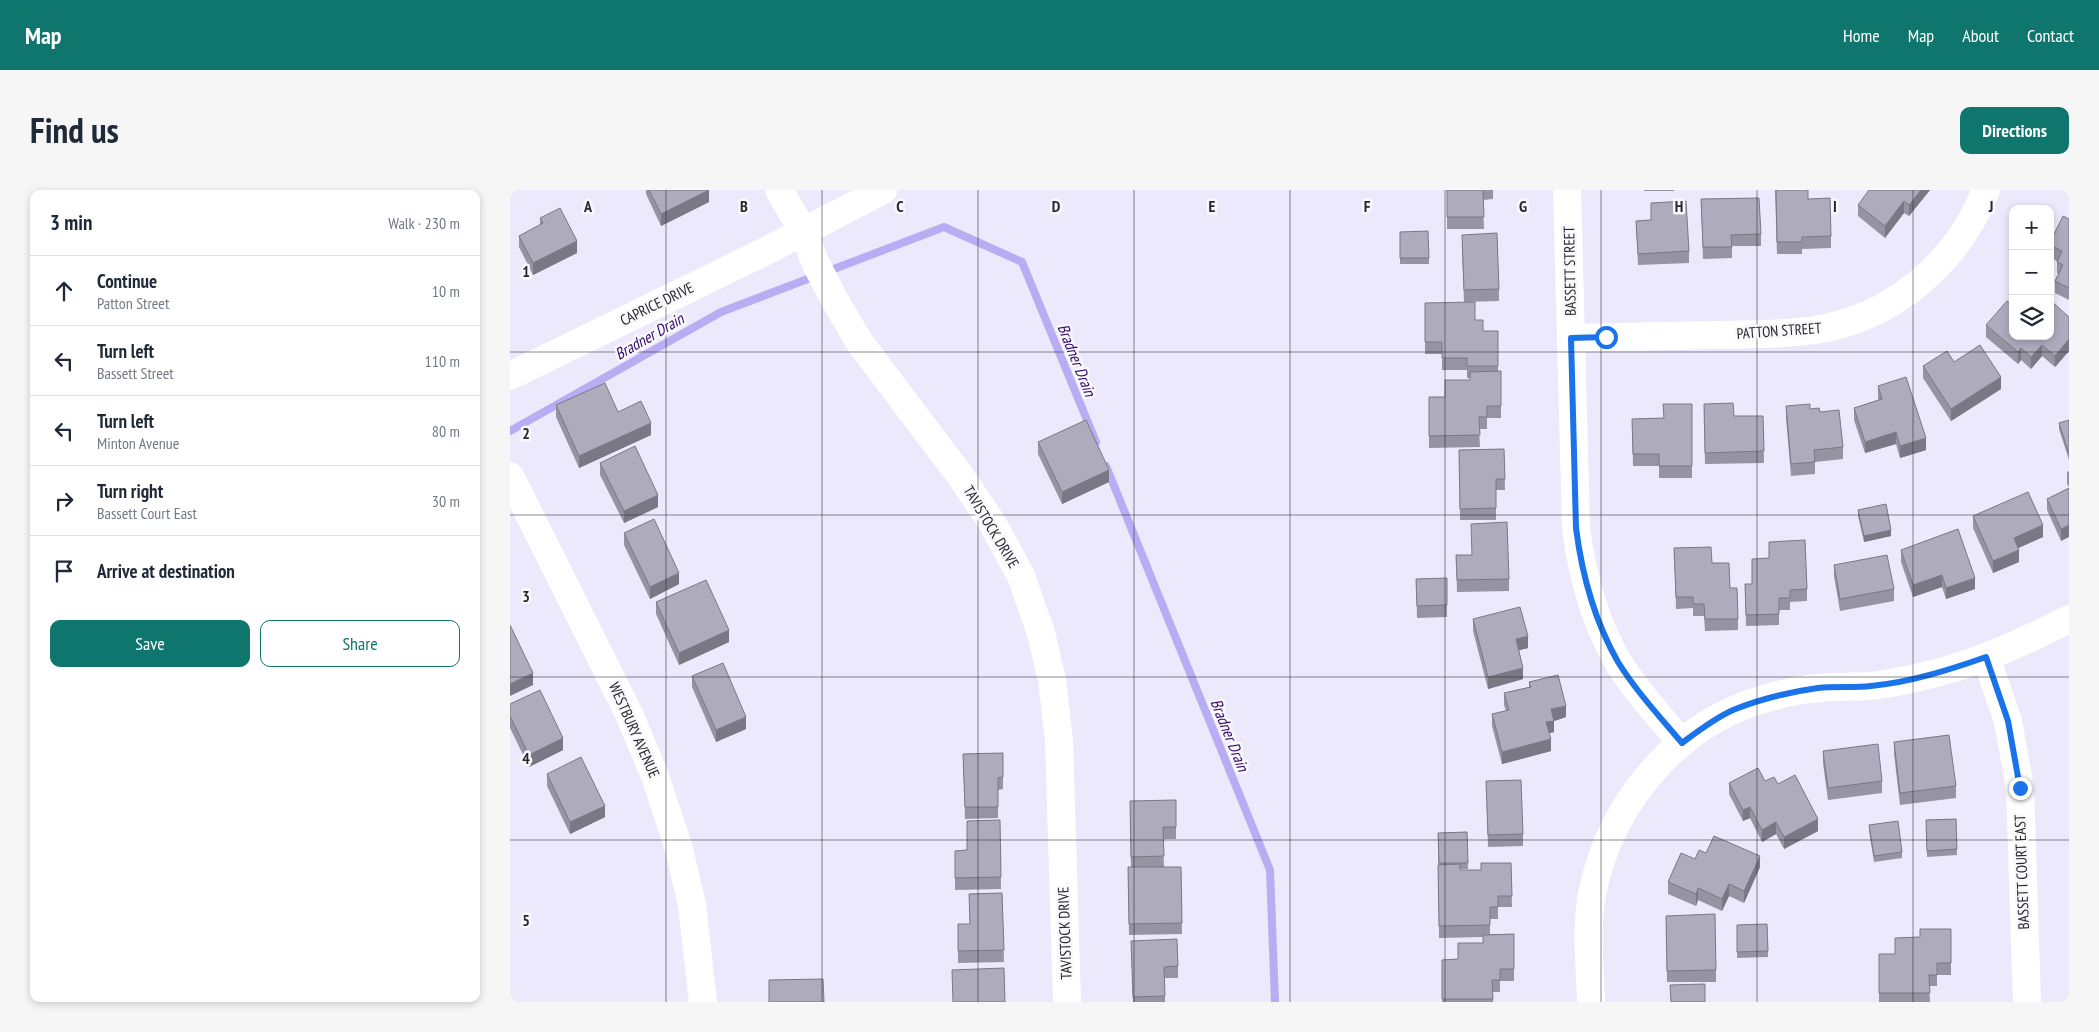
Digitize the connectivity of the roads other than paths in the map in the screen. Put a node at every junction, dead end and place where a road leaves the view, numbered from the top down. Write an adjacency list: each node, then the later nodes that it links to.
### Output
1 (779, 190): 5 (street, TAVISTOCK DRIVE)
2 (883, 190): 5 (street, CAPRICE DRIVE)
3 (1568, 190): 6 (street, BASSETT STREET)
4 (1986, 190): 6 (street, PATTON STREET)
5 (803, 231): 7 (street, CAPRICE DRIVE); 13 (street, TAVISTOCK DRIVE)
6 (1571, 338): 11 (street, BASSETT STREET)
7 (510, 376)
8 (510, 476): 12 (street, WESTBURY AVENUE)
9 (2069, 619): 10 (street)
10 (1986, 657): 11 (street); 15 (street, BASSETT COURT EAST)
11 (1682, 743): 14 (street)
12 (703, 1002)
13 (1067, 1002)
14 (1591, 1002)
15 (2027, 1002)

